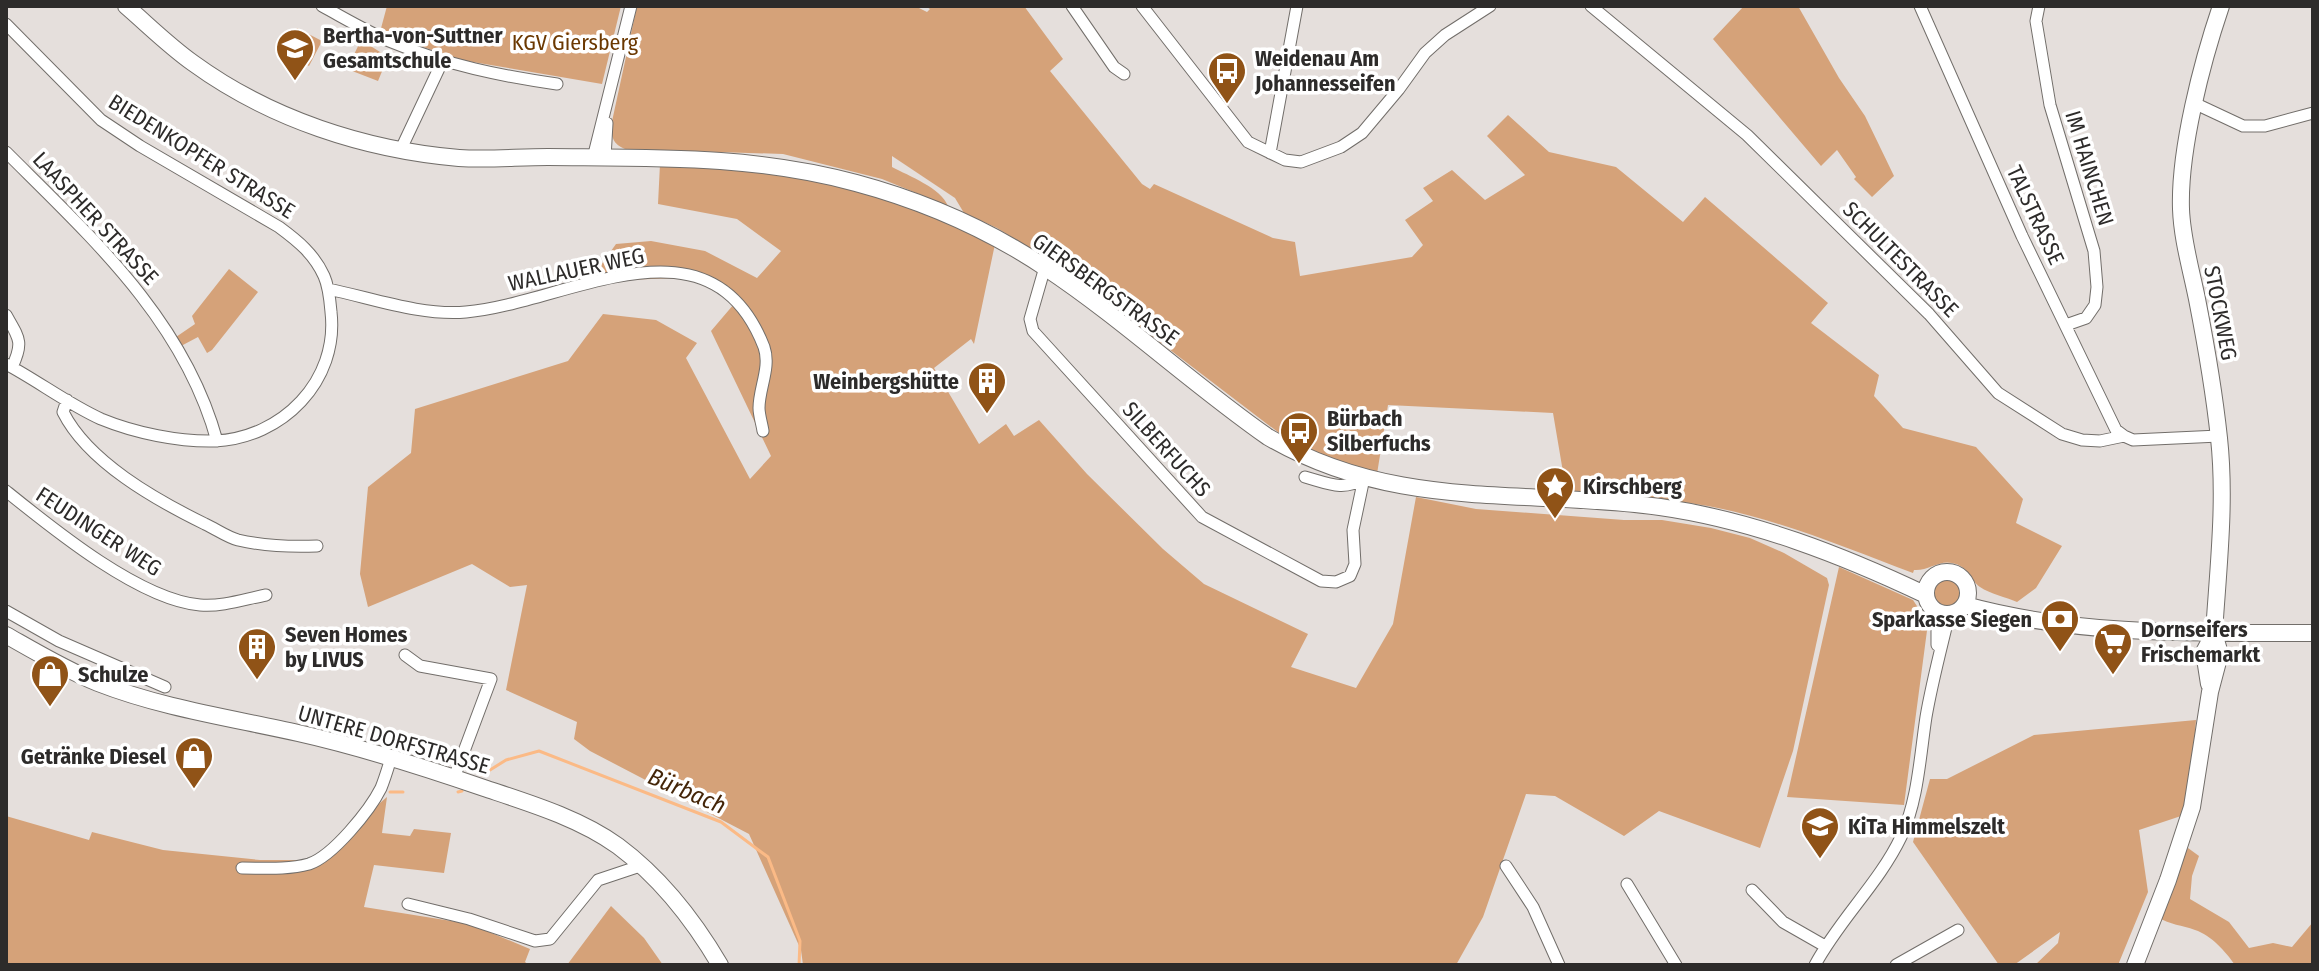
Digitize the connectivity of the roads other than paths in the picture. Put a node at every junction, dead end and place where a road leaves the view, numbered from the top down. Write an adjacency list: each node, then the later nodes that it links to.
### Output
1 (126, 6): 18 (street, GIERSBERGSTRASSE)
2 (322, 6): 13 (street)
3 (631, 6): 21 (street)
4 (1072, 6): 14 (street)
5 (1142, 6): 20 (street)
6 (1490, 6): 20 (street)
7 (1591, 6): 29 (street, SCHULTESTRASSE)
8 (1920, 6): 25 (street, TALSTRASSE)
9 (2039, 6): 25 (street, IM HAINCHEN)
10 (2221, 6): 16 (street, STOCKWEG)
11 (1295, 8): 20 (street)
12 (6, 24): 23 (street, BIEDENKOPFER STRASSE)
13 (443, 60): 15 (street); 18 (street)
14 (1124, 74)
15 (557, 84)
16 (2196, 104): 17 (street); 30 (street, STOCKWEG)
17 (2313, 113)
18 (401, 149): 21 (street, GIERSBERGSTRASSE)
19 (6, 152): 31 (street, LAASPHER STRASSE)
20 (1270, 153)
21 (599, 158): 22 (street, GIERSBERGSTRASSE)
22 (1045, 267): 33 (street, GIERSBERGSTRASSE); 33 (street, SILBERFUCHS)
23 (328, 293): 28 (street, WALLAUER WEG); 31 (street)
24 (6, 315): 26 (street)
25 (2066, 325): 29 (street, TALSTRASSE)
26 (9, 365): 27 (street)
27 (67, 400): 31 (street); 35 (street)
28 (763, 431)
29 (2124, 436): 30 (street, SCHULTESTRASSE)
30 (2219, 436): 41 (street, STOCKWEG)
31 (217, 441)
32 (1305, 477): 33 (street, GIERSBERGSTRASSE)
33 (1364, 478): 36 (street, GIERSBERGSTRASSE)
34 (6, 491): 37 (street, FEUDINGER WEG)
35 (317, 546)
36 (1927, 589): 38 (street); 40 (street)
37 (266, 595)
38 (1966, 599): 40 (street); 41 (street)
39 (6, 611): 45 (street)
40 (1943, 613): 55 (street)
41 (2214, 633): 42 (street); 61 (street, STOCKWEG)
42 (2313, 633)
43 (6, 635): 46 (street, UNTERE DORFSTRASSE)
44 (405, 655): 47 (street)
45 (165, 687)
46 (391, 758): 47 (street, UNTERE DORFSTRASSE); 50 (street)
47 (454, 778): 48 (street, UNTERE DORFSTRASSE)
48 (640, 866): 53 (street); 56 (street, UNTERE DORFSTRASSE)
49 (1506, 866): 57 (street)
50 (242, 868)
51 (1627, 884): 58 (street)
52 (1752, 890): 55 (street)
53 (408, 904)
54 (1958, 930): 60 (street)
55 (1825, 946): 59 (street)
56 (720, 965)
57 (1559, 965)
58 (1676, 965)
59 (1815, 965)
60 (1896, 965)
61 (2135, 965)

